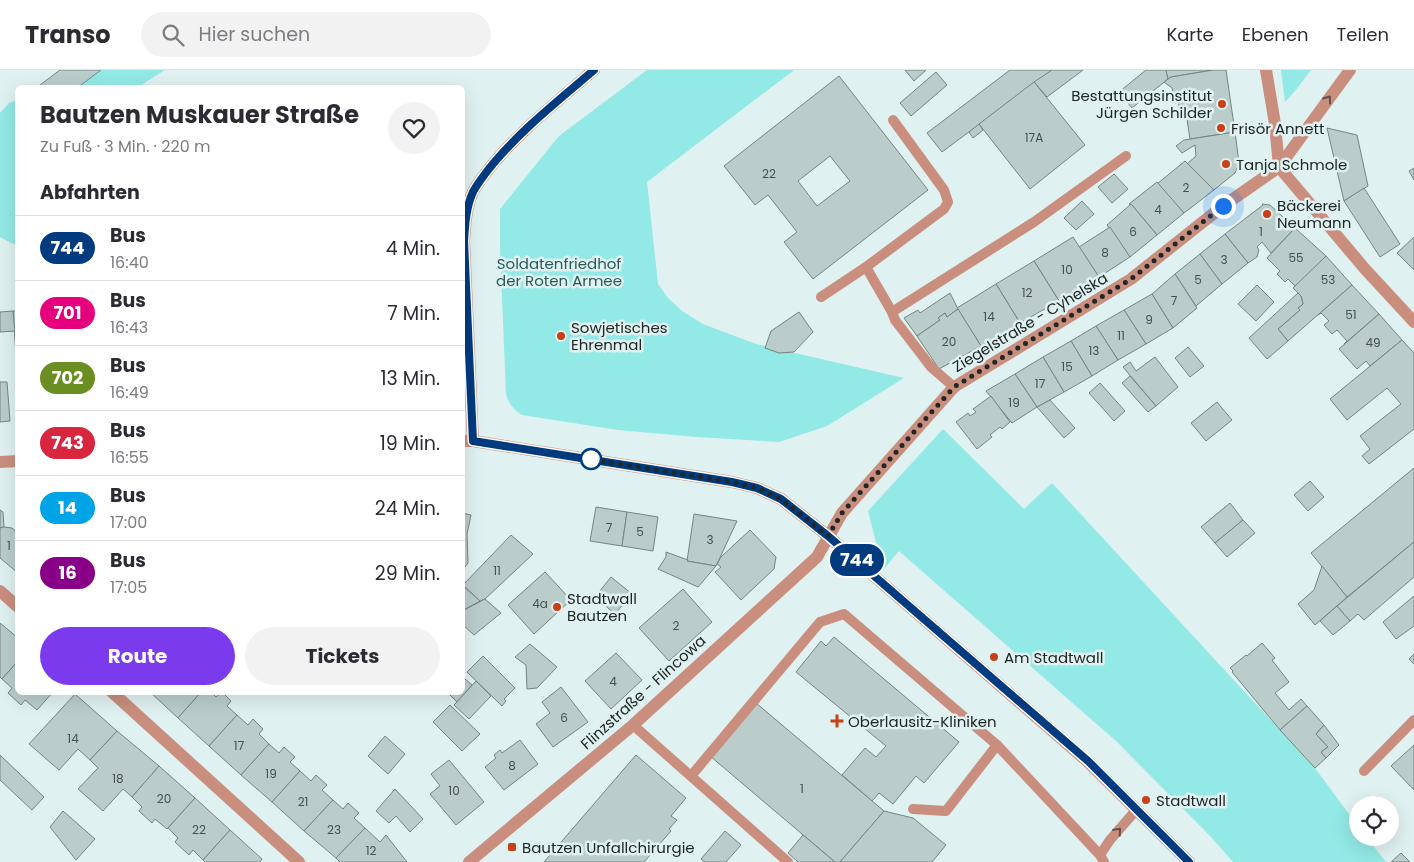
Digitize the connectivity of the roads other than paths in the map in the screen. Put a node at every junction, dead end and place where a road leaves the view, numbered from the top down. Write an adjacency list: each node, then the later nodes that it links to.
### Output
1 (594, 70): 7 (street)
2 (1266, 70): 6 (street)
3 (1350, 70): 6 (street, Ziegelstraße - Cyhelska, one-way to 3)
4 (893, 120): 8 (lane)
5 (1126, 156): 11 (lane)
6 (1279, 166): 12 (street); 13 (street, Ziegelstraße - Cyhelska)
7 (465, 232)
8 (866, 267): 10 (lane); 11 (lane)
9 (465, 291): 14 (street)
10 (821, 297)
11 (892, 312): 13 (lane)
12 (1414, 322)
13 (954, 387): 17 (street, Ziegelstraße - Cyhelska)
14 (468, 441): 17 (street)
15 (15, 461): 16 (street)
16 (0, 462)
17 (828, 536): 22 (street, Flinzstraße - Flincowa); 27 (street)
18 (0, 591): 19 (street)
19 (15, 604)
20 (115, 695): 29 (street)
21 (1414, 720): 24 (lane)
22 (633, 725): 25 (lane); 30 (street, Flinzstraße - Flincowa)
23 (997, 745): 25 (lane); 26 (lane); 28 (lane)
24 (1364, 771)
25 (691, 776): 31 (lane)
26 (913, 809)
27 (1137, 809): 28 (lane, one-way to 27); 32 (street)
28 (1102, 858)
29 (299, 862)
30 (469, 862)
31 (788, 862)
32 (1190, 862)

